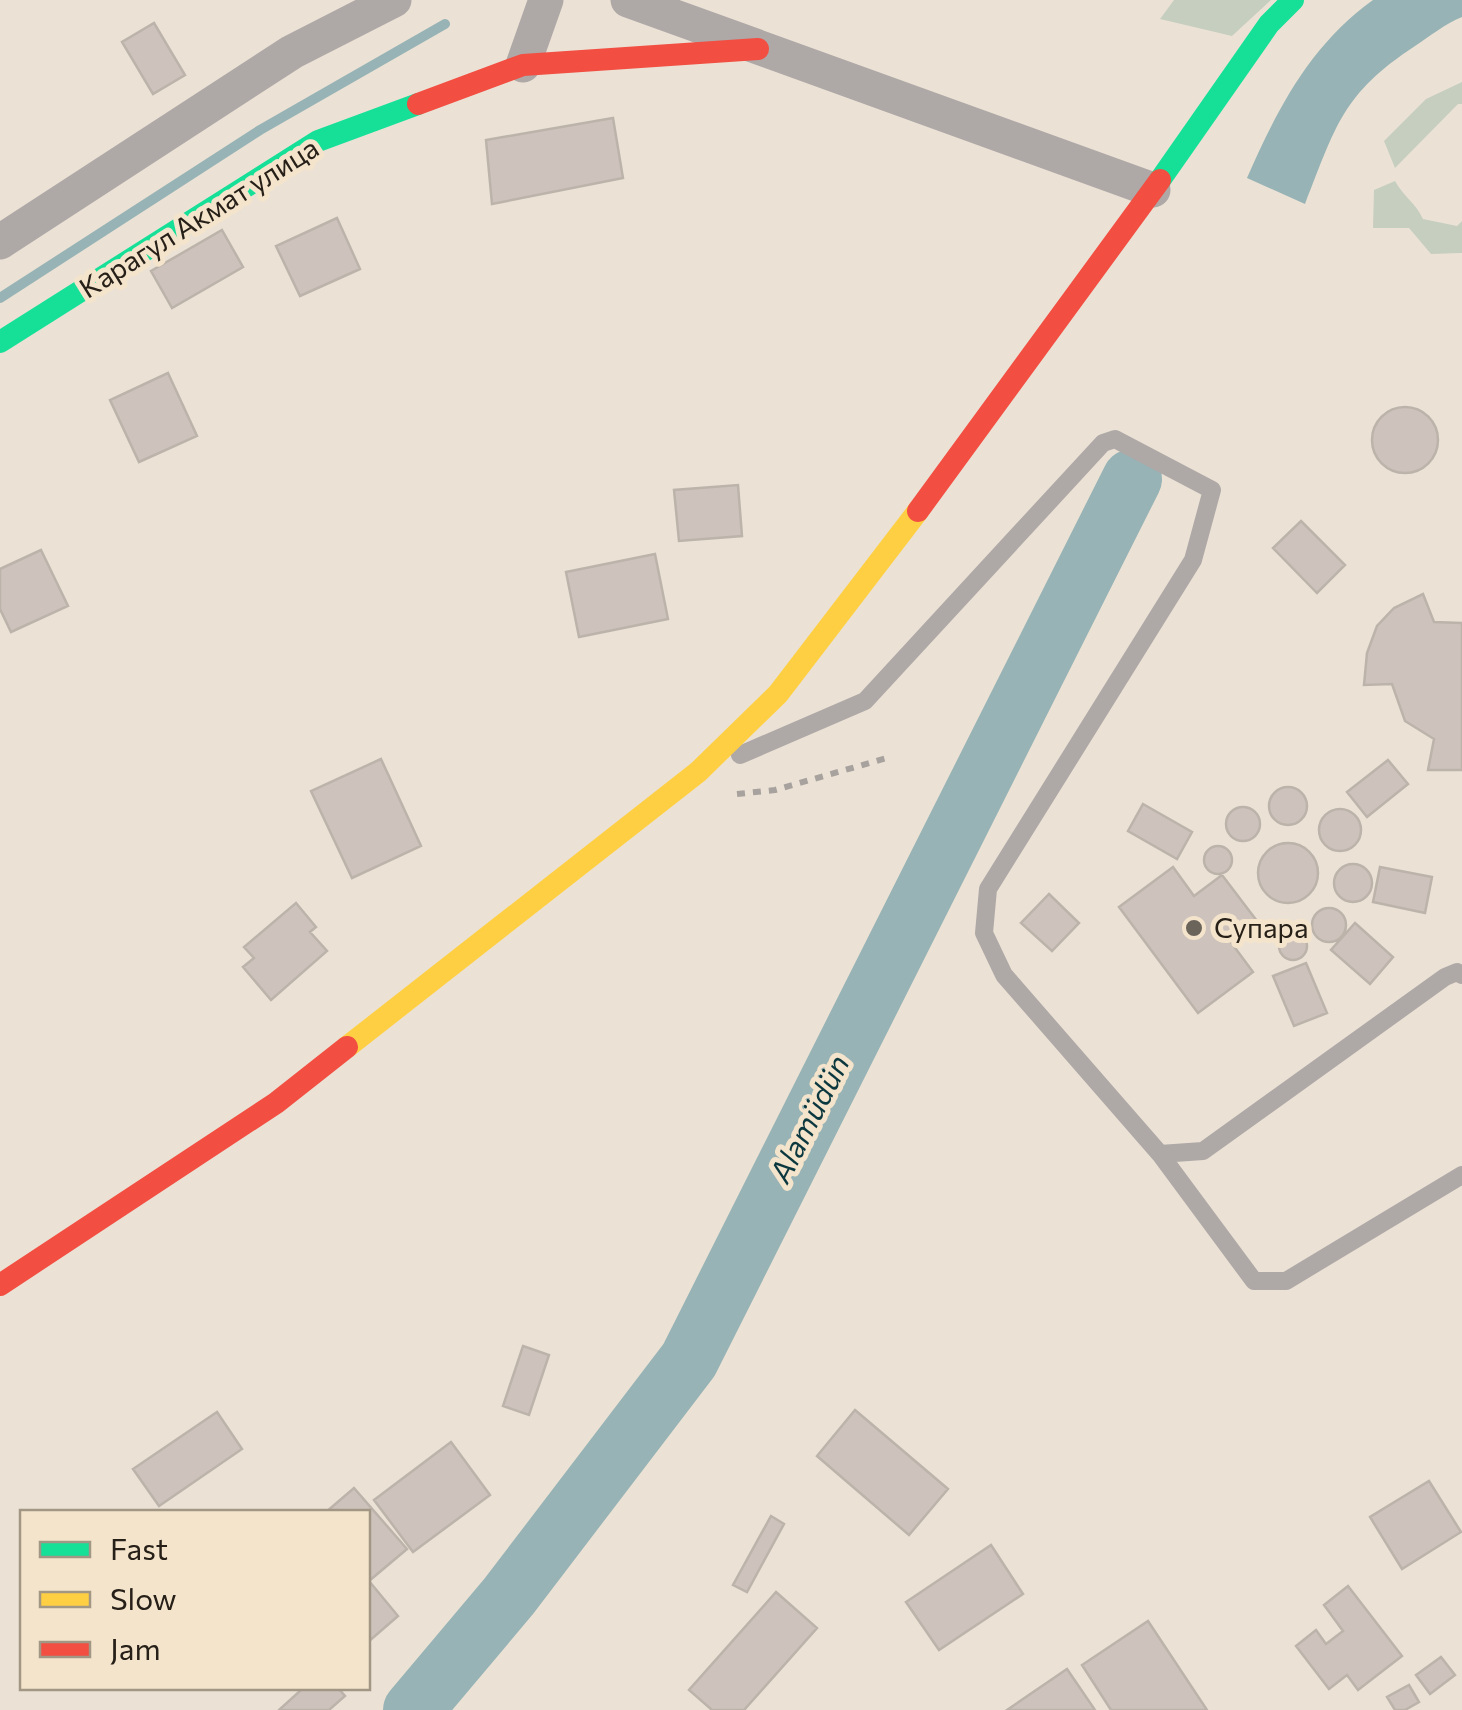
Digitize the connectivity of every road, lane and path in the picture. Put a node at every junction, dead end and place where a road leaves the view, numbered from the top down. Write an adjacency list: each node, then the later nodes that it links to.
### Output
1 (394, 0): 8 (street)
2 (546, 0): 6 (street)
3 (628, 0): 5 (street)
4 (1293, 0): 7 (main road)
5 (758, 48): 6 (main road, Карагул Акмат улица); 7 (street)
6 (523, 65): 9 (main road, Карагул Акмат улица)
7 (1153, 190): 11 (main road)
8 (0, 242)
9 (0, 342)
10 (887, 758): 12 (path)
11 (698, 772): 14 (lane); 16 (main road)
12 (718, 796)
13 (1462, 975): 14 (lane)
14 (1160, 1154): 15 (lane)
15 (1462, 1175)
16 (0, 1286)

